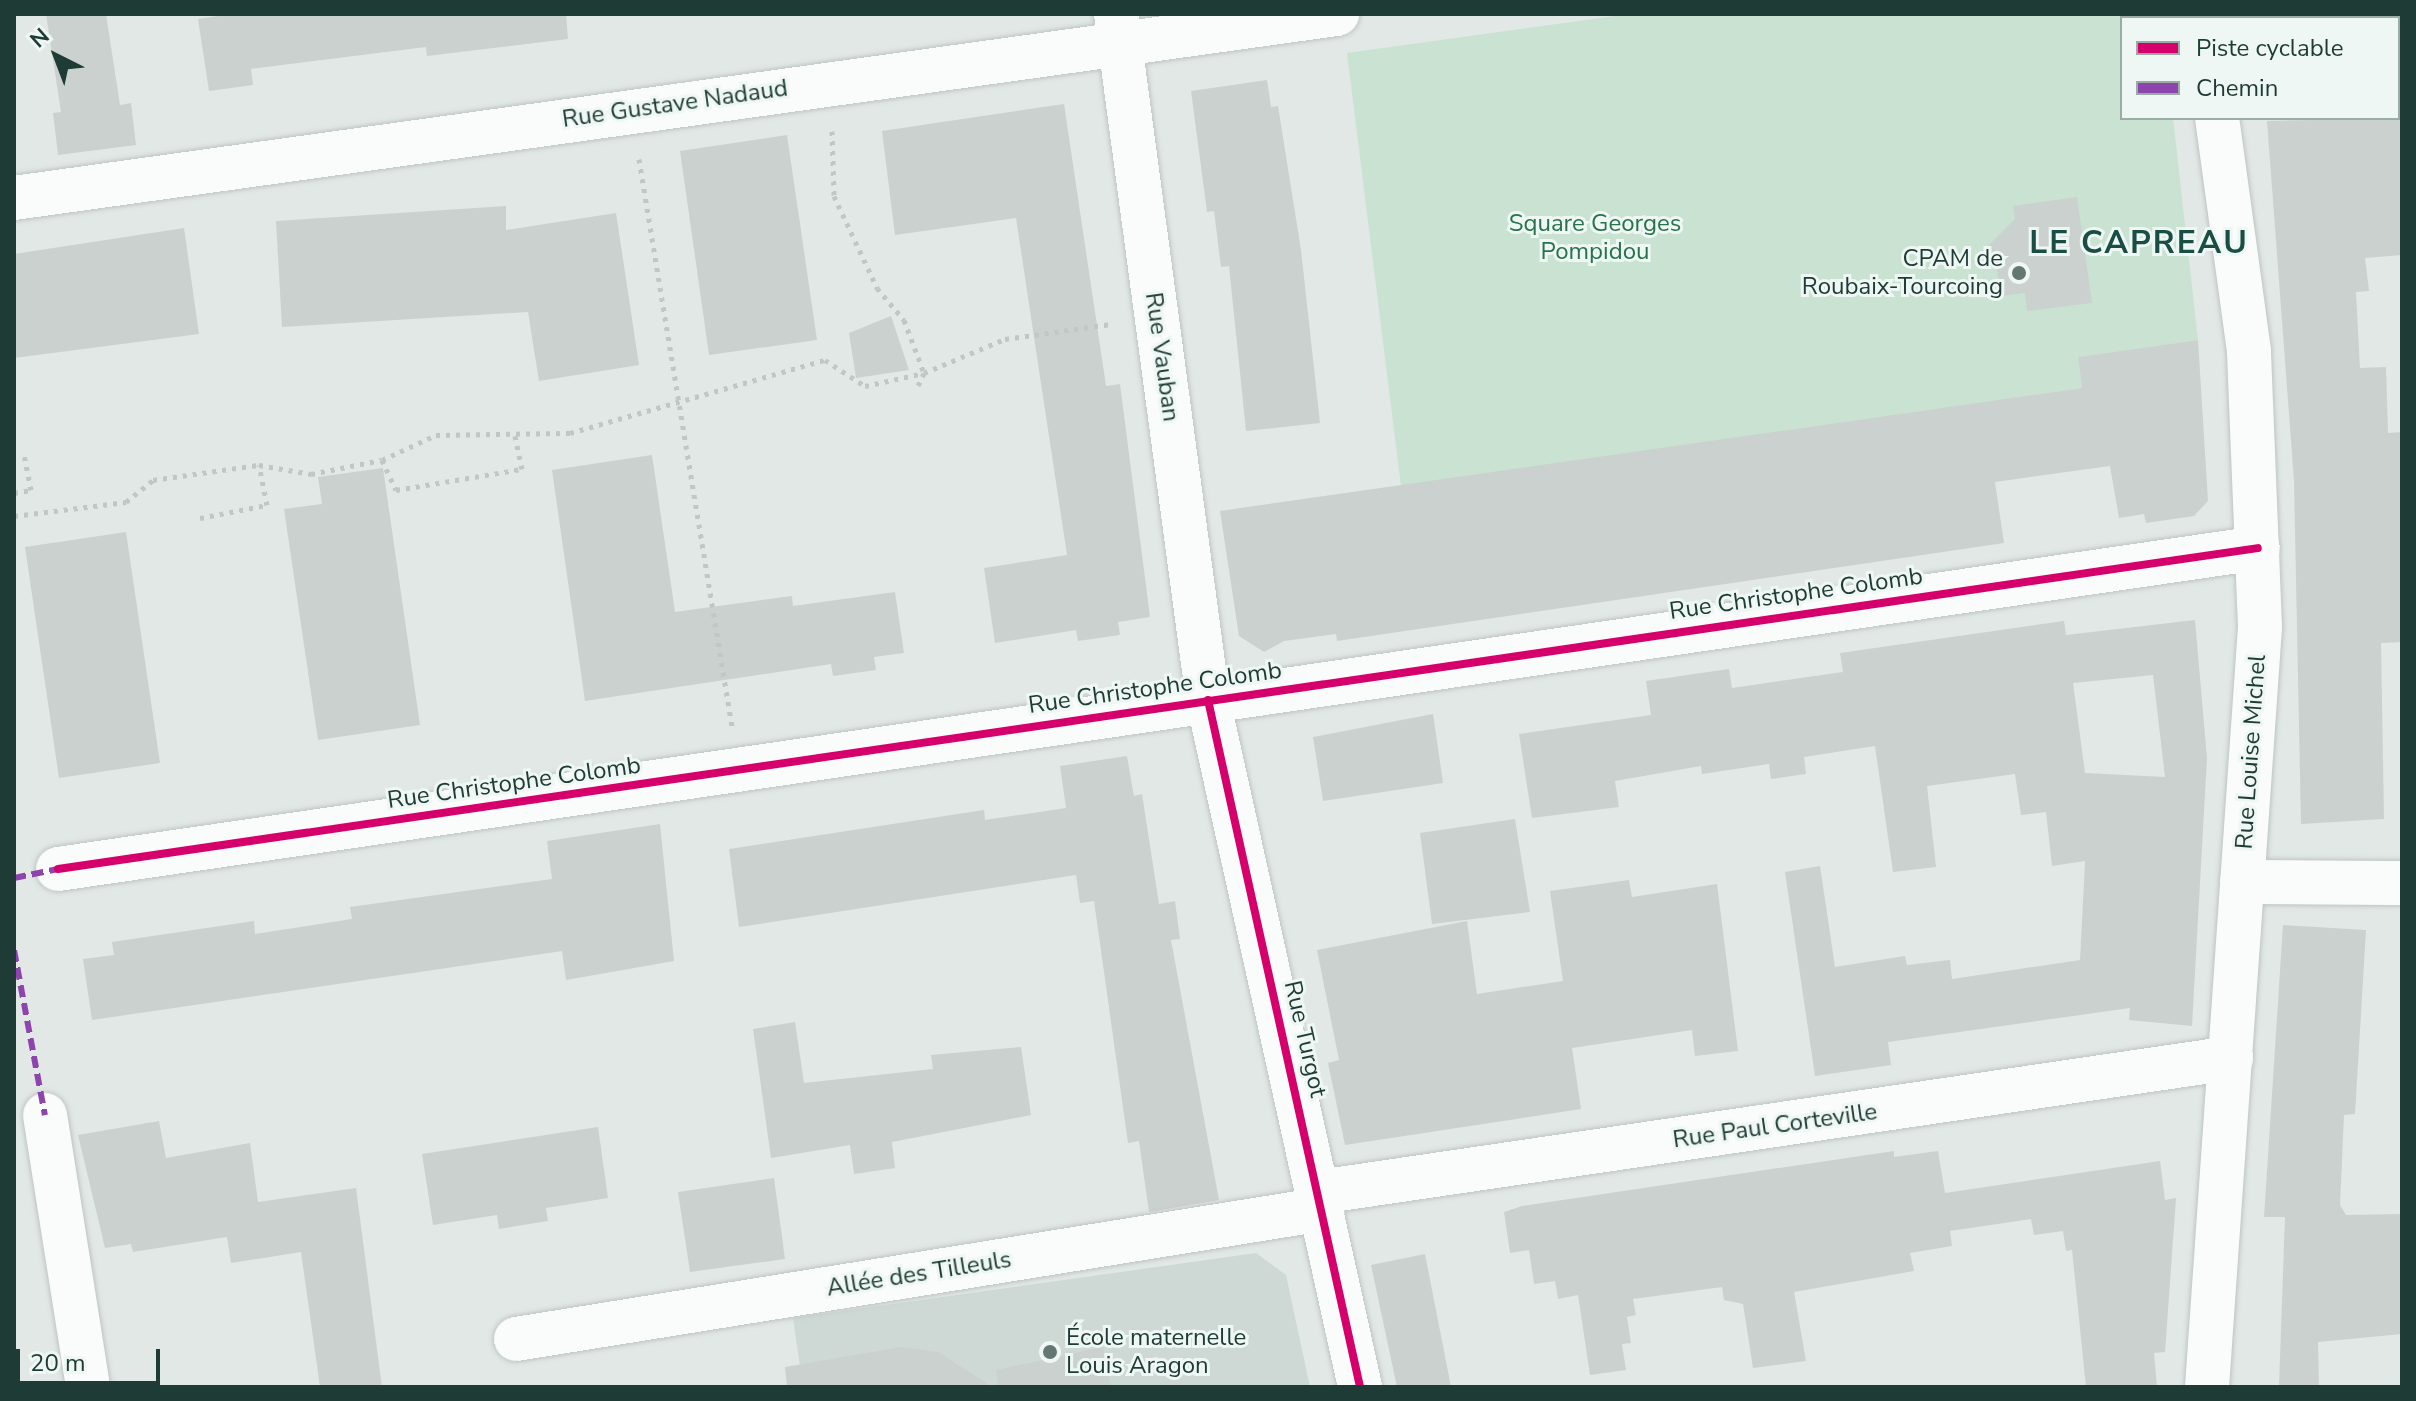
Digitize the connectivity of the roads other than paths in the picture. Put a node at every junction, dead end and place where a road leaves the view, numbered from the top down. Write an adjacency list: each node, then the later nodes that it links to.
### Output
1 (1337, 14): 2 (street, Rue Gustave Nadaud)
2 (1118, 27): 4 (street, Rue Gustave Nadaud); 6 (street, Rue Vauban)
3 (2217, 120): 5 (street, Rue Louise Michel)
4 (14, 198)
5 (2258, 548): 6 (street, Rue Christophe Colomb); 8 (street, Rue Louise Michel)
6 (1208, 700): 7 (street, Rue Christophe Colomb); 12 (street, Rue Turgot)
7 (58, 869)
8 (2242, 882): 9 (street); 10 (street, Rue Louise Michel)
9 (2402, 883)
10 (2231, 1058): 12 (street, Rue Paul Corteville); 16 (street, Rue Louise Michel)
11 (45, 1115): 14 (street)
12 (1321, 1201): 13 (street, Allée des Tilleuls); 15 (street, Rue Turgot)
13 (516, 1339)
14 (88, 1387)
15 (1360, 1387)
16 (2207, 1387)

